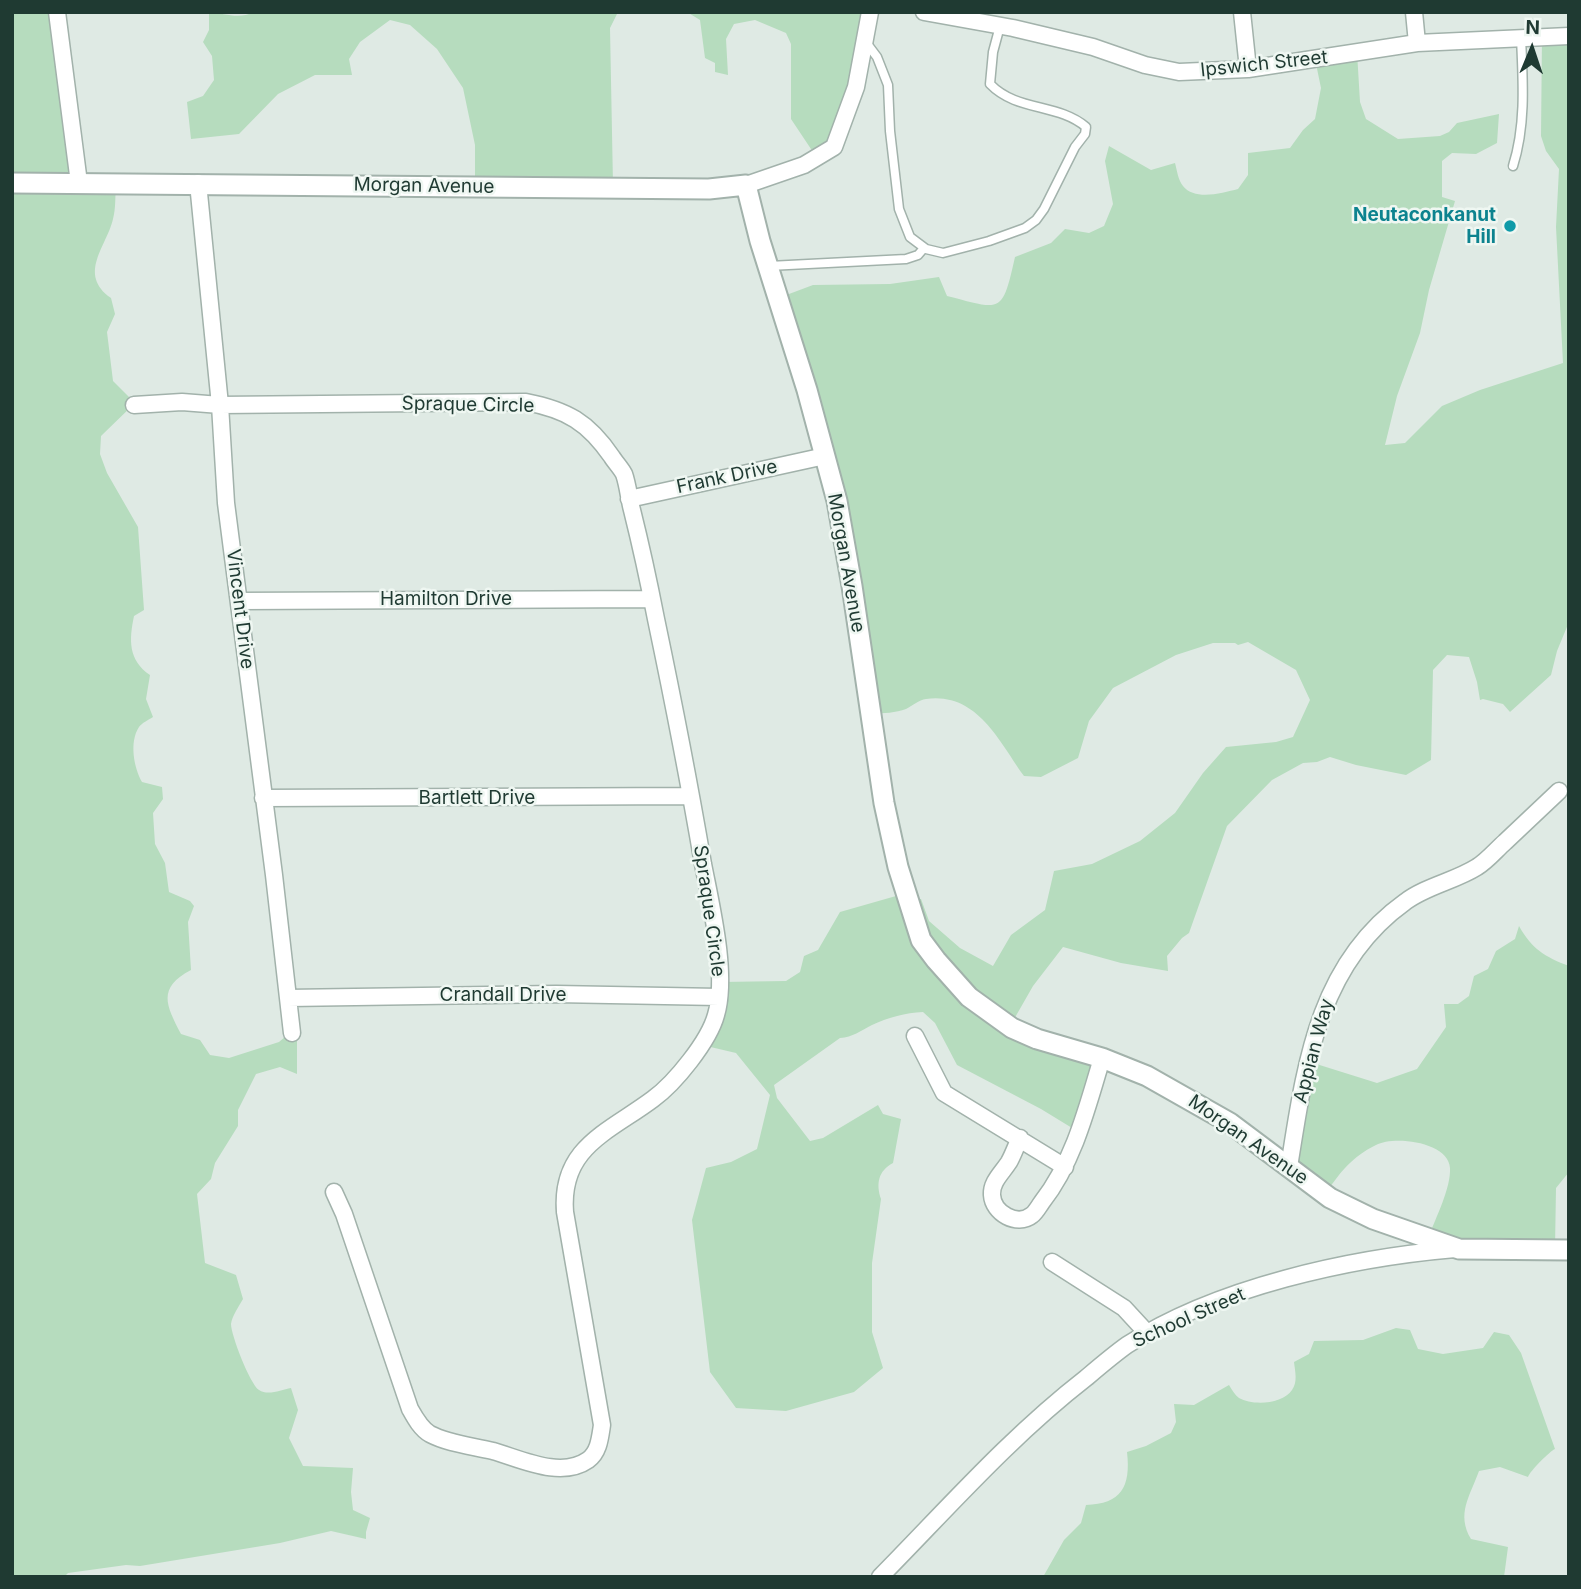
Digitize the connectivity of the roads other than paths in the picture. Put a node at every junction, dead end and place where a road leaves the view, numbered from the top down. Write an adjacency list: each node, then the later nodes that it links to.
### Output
1 (57, 12): 14 (street)
2 (870, 12): 9 (street)
3 (924, 12): 6 (street, Ipswich Street)
4 (1242, 12): 11 (street)
5 (1414, 12): 10 (street)
6 (1000, 26): 11 (street, Ipswich Street); 17 (lane)
7 (1569, 36): 8 (street, Ipswich Street)
8 (1521, 38): 10 (street, Ipswich Street); 12 (lane)
9 (865, 41): 16 (street); 17 (lane)
10 (1417, 43): 11 (street, Ipswich Street)
11 (1248, 69)
12 (1513, 166)
13 (12, 183): 14 (street, Morgan Avenue)
14 (79, 183): 15 (street, Morgan Avenue)
15 (198, 183): 16 (street, Morgan Avenue); 20 (street, Vincent Drive)
16 (746, 185): 18 (street, Morgan Avenue)
17 (924, 248): 18 (lane)
18 (769, 266): 21 (street, Morgan Avenue)
19 (134, 405): 20 (street, Spraque Circle)
20 (220, 405): 22 (street, Spraque Circle); 24 (street, Vincent Drive)
21 (825, 456): 22 (street, Frank Drive); 32 (street, Morgan Avenue)
22 (629, 499): 23 (street, Spraque Circle)
23 (652, 599): 24 (street, Hamilton Drive); 26 (street, Spraque Circle)
24 (239, 601): 27 (street, Vincent Drive)
25 (1559, 791): 35 (street, Appian Way)
26 (691, 796): 27 (street, Bartlett Drive); 29 (street, Spraque Circle)
27 (264, 798): 28 (street, Vincent Drive)
28 (288, 998): 29 (street, Crandall Drive); 30 (street, Vincent Drive)
29 (719, 998): 36 (street, Spraque Circle)
30 (292, 1033)
31 (915, 1036): 33 (street)
32 (1102, 1058): 34 (street); 35 (street, Morgan Avenue)
33 (1020, 1138): 34 (street); 34 (street)
34 (1065, 1167)
35 (1289, 1167): 37 (street, Morgan Avenue)
36 (334, 1192)
37 (1459, 1249): 38 (street, Morgan Avenue); 40 (street, School Street)
38 (1569, 1250)
39 (1052, 1262): 40 (street)
40 (1148, 1334): 41 (street, School Street)
41 (880, 1577)

